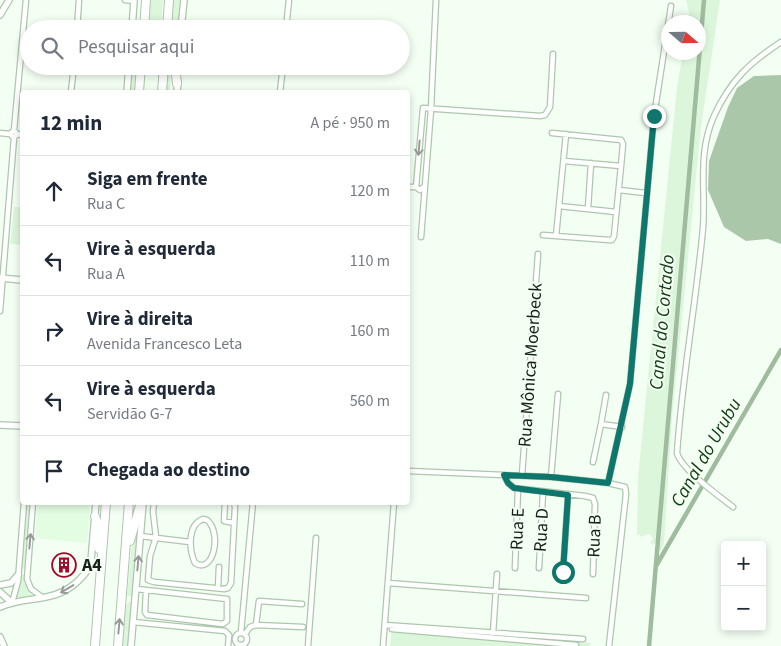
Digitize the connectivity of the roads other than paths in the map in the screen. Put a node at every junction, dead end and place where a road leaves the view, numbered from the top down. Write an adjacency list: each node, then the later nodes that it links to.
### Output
1 (9, 0): 12 (main road)
2 (26, 0): 13 (street)
3 (79, 0): 14 (street)
4 (125, 0): 5 (street)
5 (134, 0): 15 (main road)
6 (146, 0): 16 (highway)
7 (169, 0): 17 (highway)
8 (184, 0): 18 (main road)
9 (288, 0): 19 (street)
10 (436, 0): 37 (street)
11 (671, 6): 49 (street)
12 (0, 15)
13 (24, 20)
14 (78, 20)
15 (133, 20)
16 (145, 20)
17 (168, 20)
18 (183, 20)
19 (287, 20)
20 (781, 42): 87 (street)
21 (553, 54): 37 (street)
22 (20, 73): 40 (street)
23 (73, 75): 31 (street)
24 (128, 75): 32 (main road)
25 (140, 75): 33 (highway)
26 (163, 75): 34 (highway)
27 (176, 75): 30 (highway)
28 (178, 75): 30 (main road)
29 (282, 75): 36 (street)
30 (177, 84): 35 (main road)
31 (72, 90)
32 (127, 90)
33 (139, 90)
34 (162, 90)
35 (177, 90)
36 (280, 90)
37 (431, 109): 45 (street); 47 (street, one-way to 47)
38 (0, 133): 40 (street)
39 (552, 133): 41 (street)
40 (15, 134): 57 (street)
41 (566, 134): 42 (street); 44 (street)
42 (564, 160): 43 (street); 50 (street)
43 (591, 163): 44 (street); 51 (street)
44 (621, 166): 48 (street)
45 (425, 186): 47 (street); 55 (street)
46 (410, 187): 47 (street)
47 (416, 188)
48 (618, 190): 49 (street); 52 (street)
49 (646, 193): 65 (street)
50 (559, 206): 51 (street); 54 (street)
51 (588, 208): 52 (street)
52 (616, 212): 54 (street)
53 (543, 235): 54 (street)
54 (556, 236)
55 (421, 237)
56 (538, 254): 69 (street, Rua Mônica Moerbeck)
57 (1, 278): 58 (main road); 59 (street)
58 (20, 280)
59 (0, 311)
60 (558, 394): 70 (street)
61 (606, 395): 62 (street)
62 (601, 424): 65 (street); 66 (street)
63 (0, 425): 64 (main road)
64 (20, 426)
65 (622, 427): 71 (street)
66 (593, 462)
67 (410, 471): 68 (street)
68 (504, 475): 69 (street); 72 (street)
69 (522, 475): 70 (street)
70 (551, 477): 71 (street)
71 (608, 483): 140 (street)
72 (518, 489): 73 (street); 99 (street, Rua E)
73 (543, 492): 74 (street); 100 (street, Rua D)
74 (568, 495): 102 (street); 105 (street, Rua B)
75 (24, 505): 103 (street)
76 (33, 505): 101 (street, one-way to 76)
77 (96, 505): 90 (main road)
78 (106, 505): 98 (highway)
79 (129, 505): 96 (highway)
80 (141, 505): 96 (highway)
81 (142, 505): 88 (main road)
82 (154, 505): 89 (street)
83 (225, 505): 91 (street)
84 (234, 505): 91 (street)
85 (253, 505): 125 (street)
86 (394, 505): 108 (street)
87 (732, 507)
88 (142, 512): 89 (street); 92 (main road)
89 (153, 512): 93 (street)
90 (95, 516): 98 (highway); 116 (main road, one-way to 116)
91 (234, 523): 110 (street)
92 (140, 536): 93 (street); 106 (main road, one-way to 92)
93 (156, 537): 95 (street); 107 (street)
94 (316, 538): 137 (street)
95 (190, 542): 95 (street)
96 (125, 558): 132 (highway, one-way to 96)
97 (219, 567): 110 (street)
98 (101, 568): 131 (highway)
99 (515, 568)
100 (539, 568)
101 (27, 572): 103 (street); 116 (street)
102 (563, 572)
103 (18, 573): 109 (main road); 117 (street)
104 (497, 574): 114 (street)
105 (593, 574)
106 (137, 579): 107 (street); 111 (main road)
107 (148, 580): 110 (street)
108 (388, 583): 114 (street); 122 (street)
109 (0, 585)
110 (218, 588)
111 (136, 589): 112 (street); 120 (main road)
112 (146, 590): 112 (street)
113 (0, 592): 117 (main road)
114 (496, 592): 115 (street); 126 (street)
115 (586, 598)
116 (45, 599): 117 (main road)
117 (12, 603): 119 (main road)
118 (302, 604): 121 (street)
119 (0, 607)
120 (133, 622): 133 (main road); 135 (street)
121 (256, 625): 123 (street); 125 (street)
122 (385, 625): 126 (street); 138 (street)
123 (303, 627)
124 (392, 629): 126 (street)
125 (243, 633): 136 (street); 136 (street)
126 (492, 636): 128 (street); 129 (street); 139 (street)
127 (0, 637): 130 (main road)
128 (582, 639)
129 (576, 644)
130 (4, 646)
131 (95, 646)
132 (118, 646)
133 (131, 646): 134 (street)
134 (136, 646)
135 (228, 646)
136 (240, 646)
137 (308, 646)
138 (383, 646)
139 (491, 646)
140 (609, 646)

